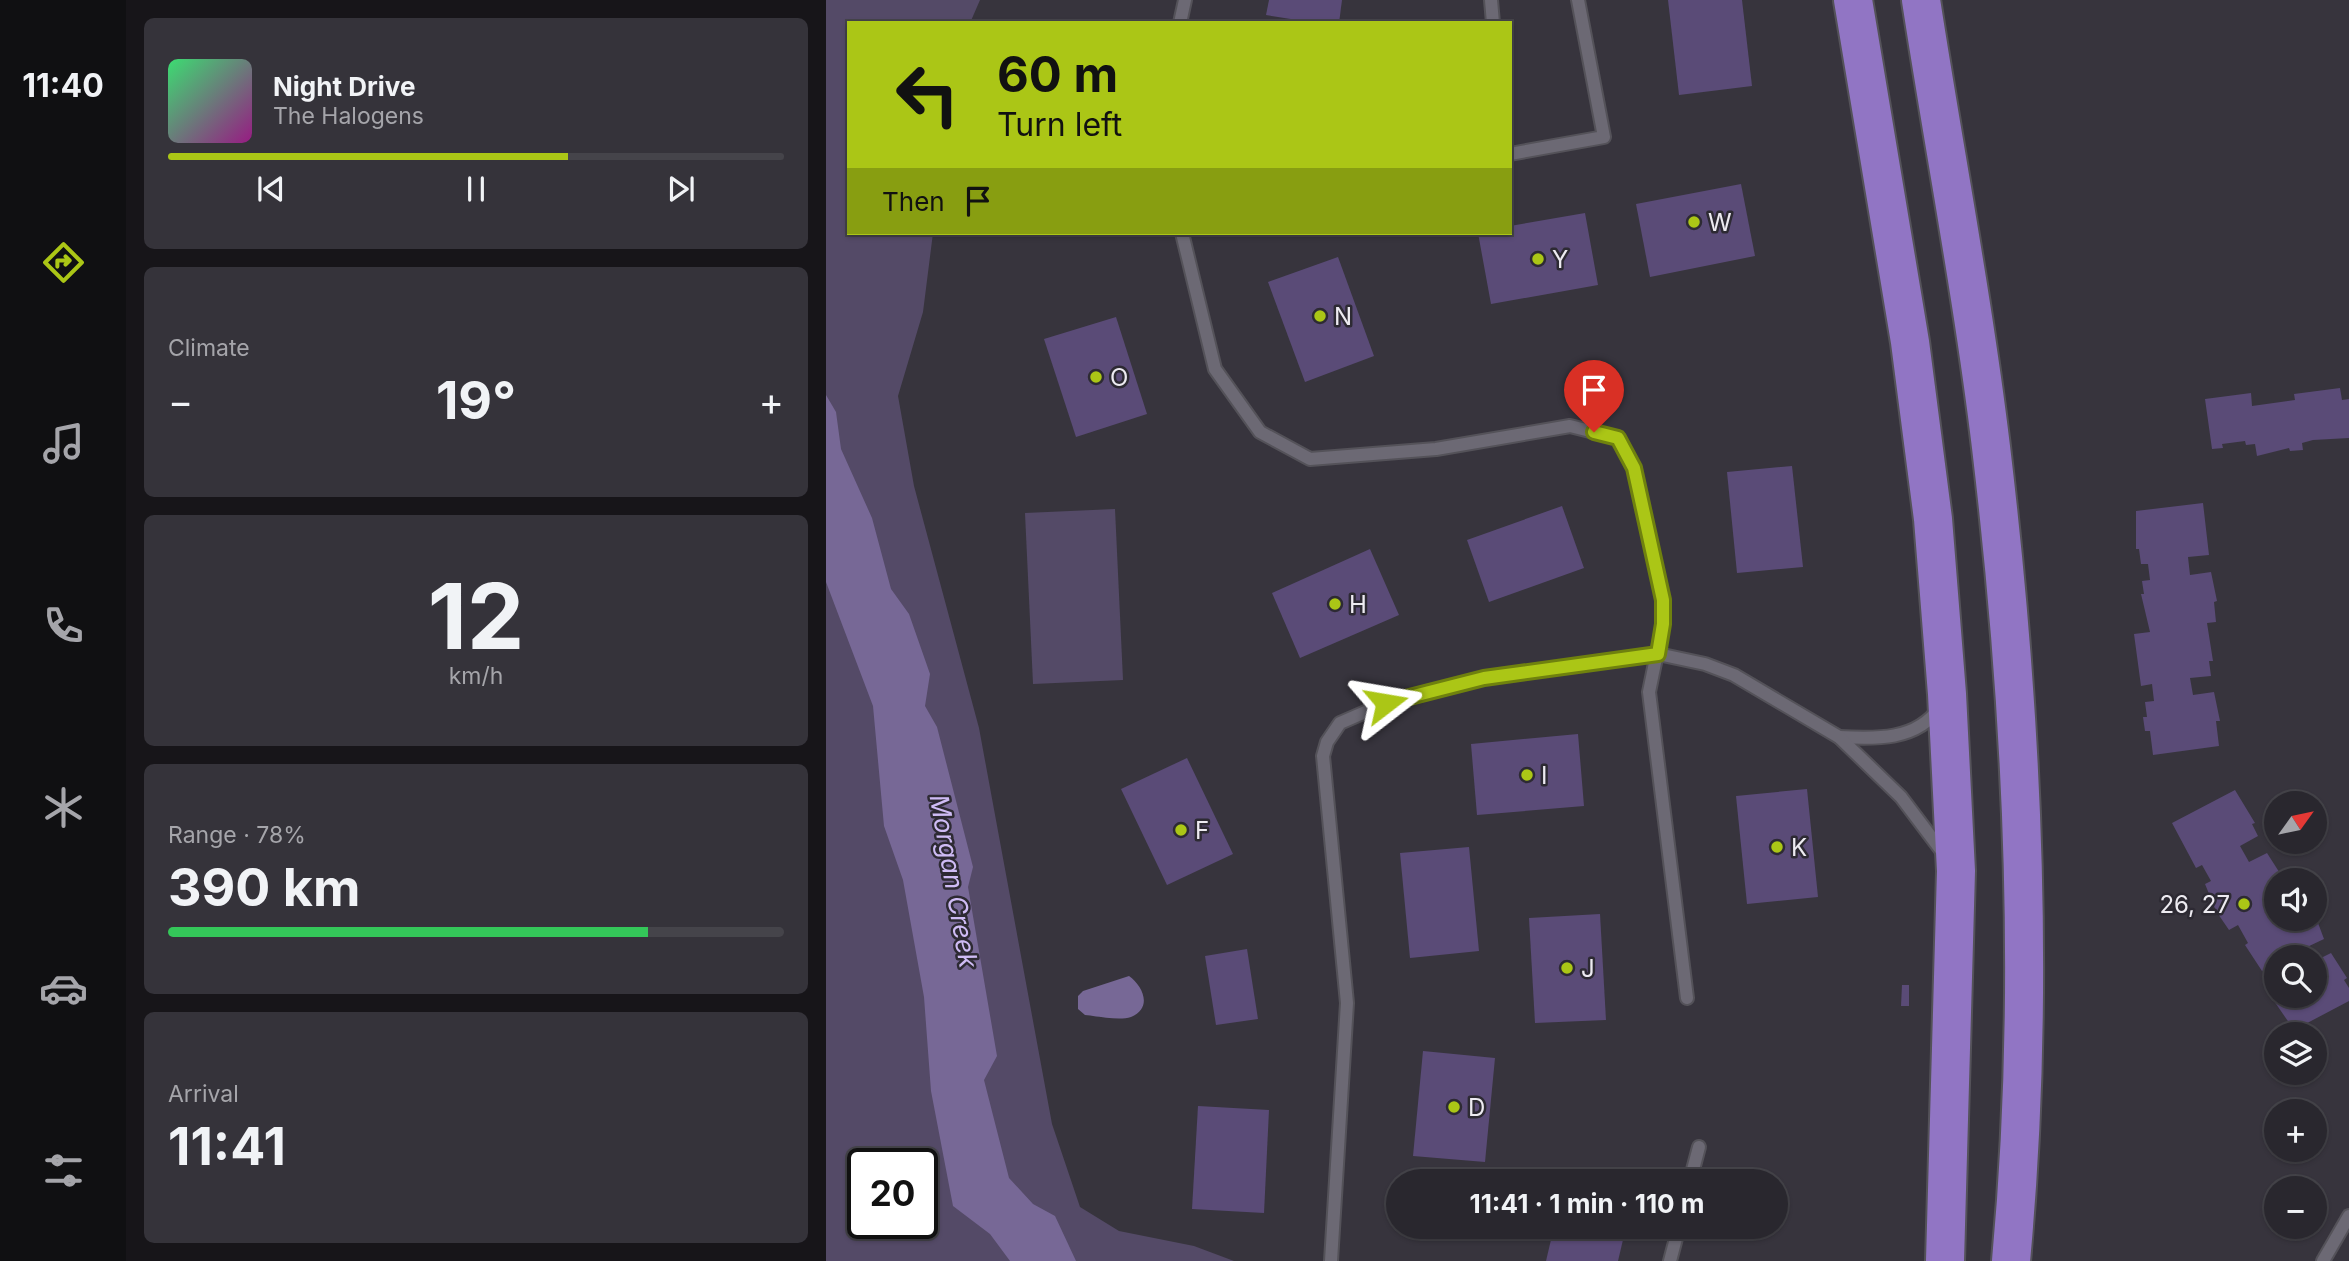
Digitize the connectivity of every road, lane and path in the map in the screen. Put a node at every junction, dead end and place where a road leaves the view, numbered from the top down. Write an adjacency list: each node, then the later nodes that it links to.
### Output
1 (1185, 0): 6 (lane)
2 (1491, 0): 7 (lane)
3 (1578, 0): 8 (lane)
4 (1853, 0): 11 (highway)
5 (1921, 0): 22 (highway)
6 (1180, 21)
7 (1493, 21)
8 (1512, 154)
9 (1182, 235): 10 (lane)
10 (1658, 654): 12 (lane); 14 (lane); 19 (lane)
11 (1947, 694): 12 (lane); 13 (highway)
12 (1839, 737): 13 (lane)
13 (1956, 871): 21 (highway)
14 (1687, 998)
15 (1699, 1147): 16 (lane)
16 (1693, 1169)
17 (2349, 1216): 23 (lane)
18 (1676, 1239): 20 (lane)
19 (1331, 1261)
20 (1670, 1261)
21 (1945, 1261)
22 (2011, 1261)
23 (2323, 1261)

